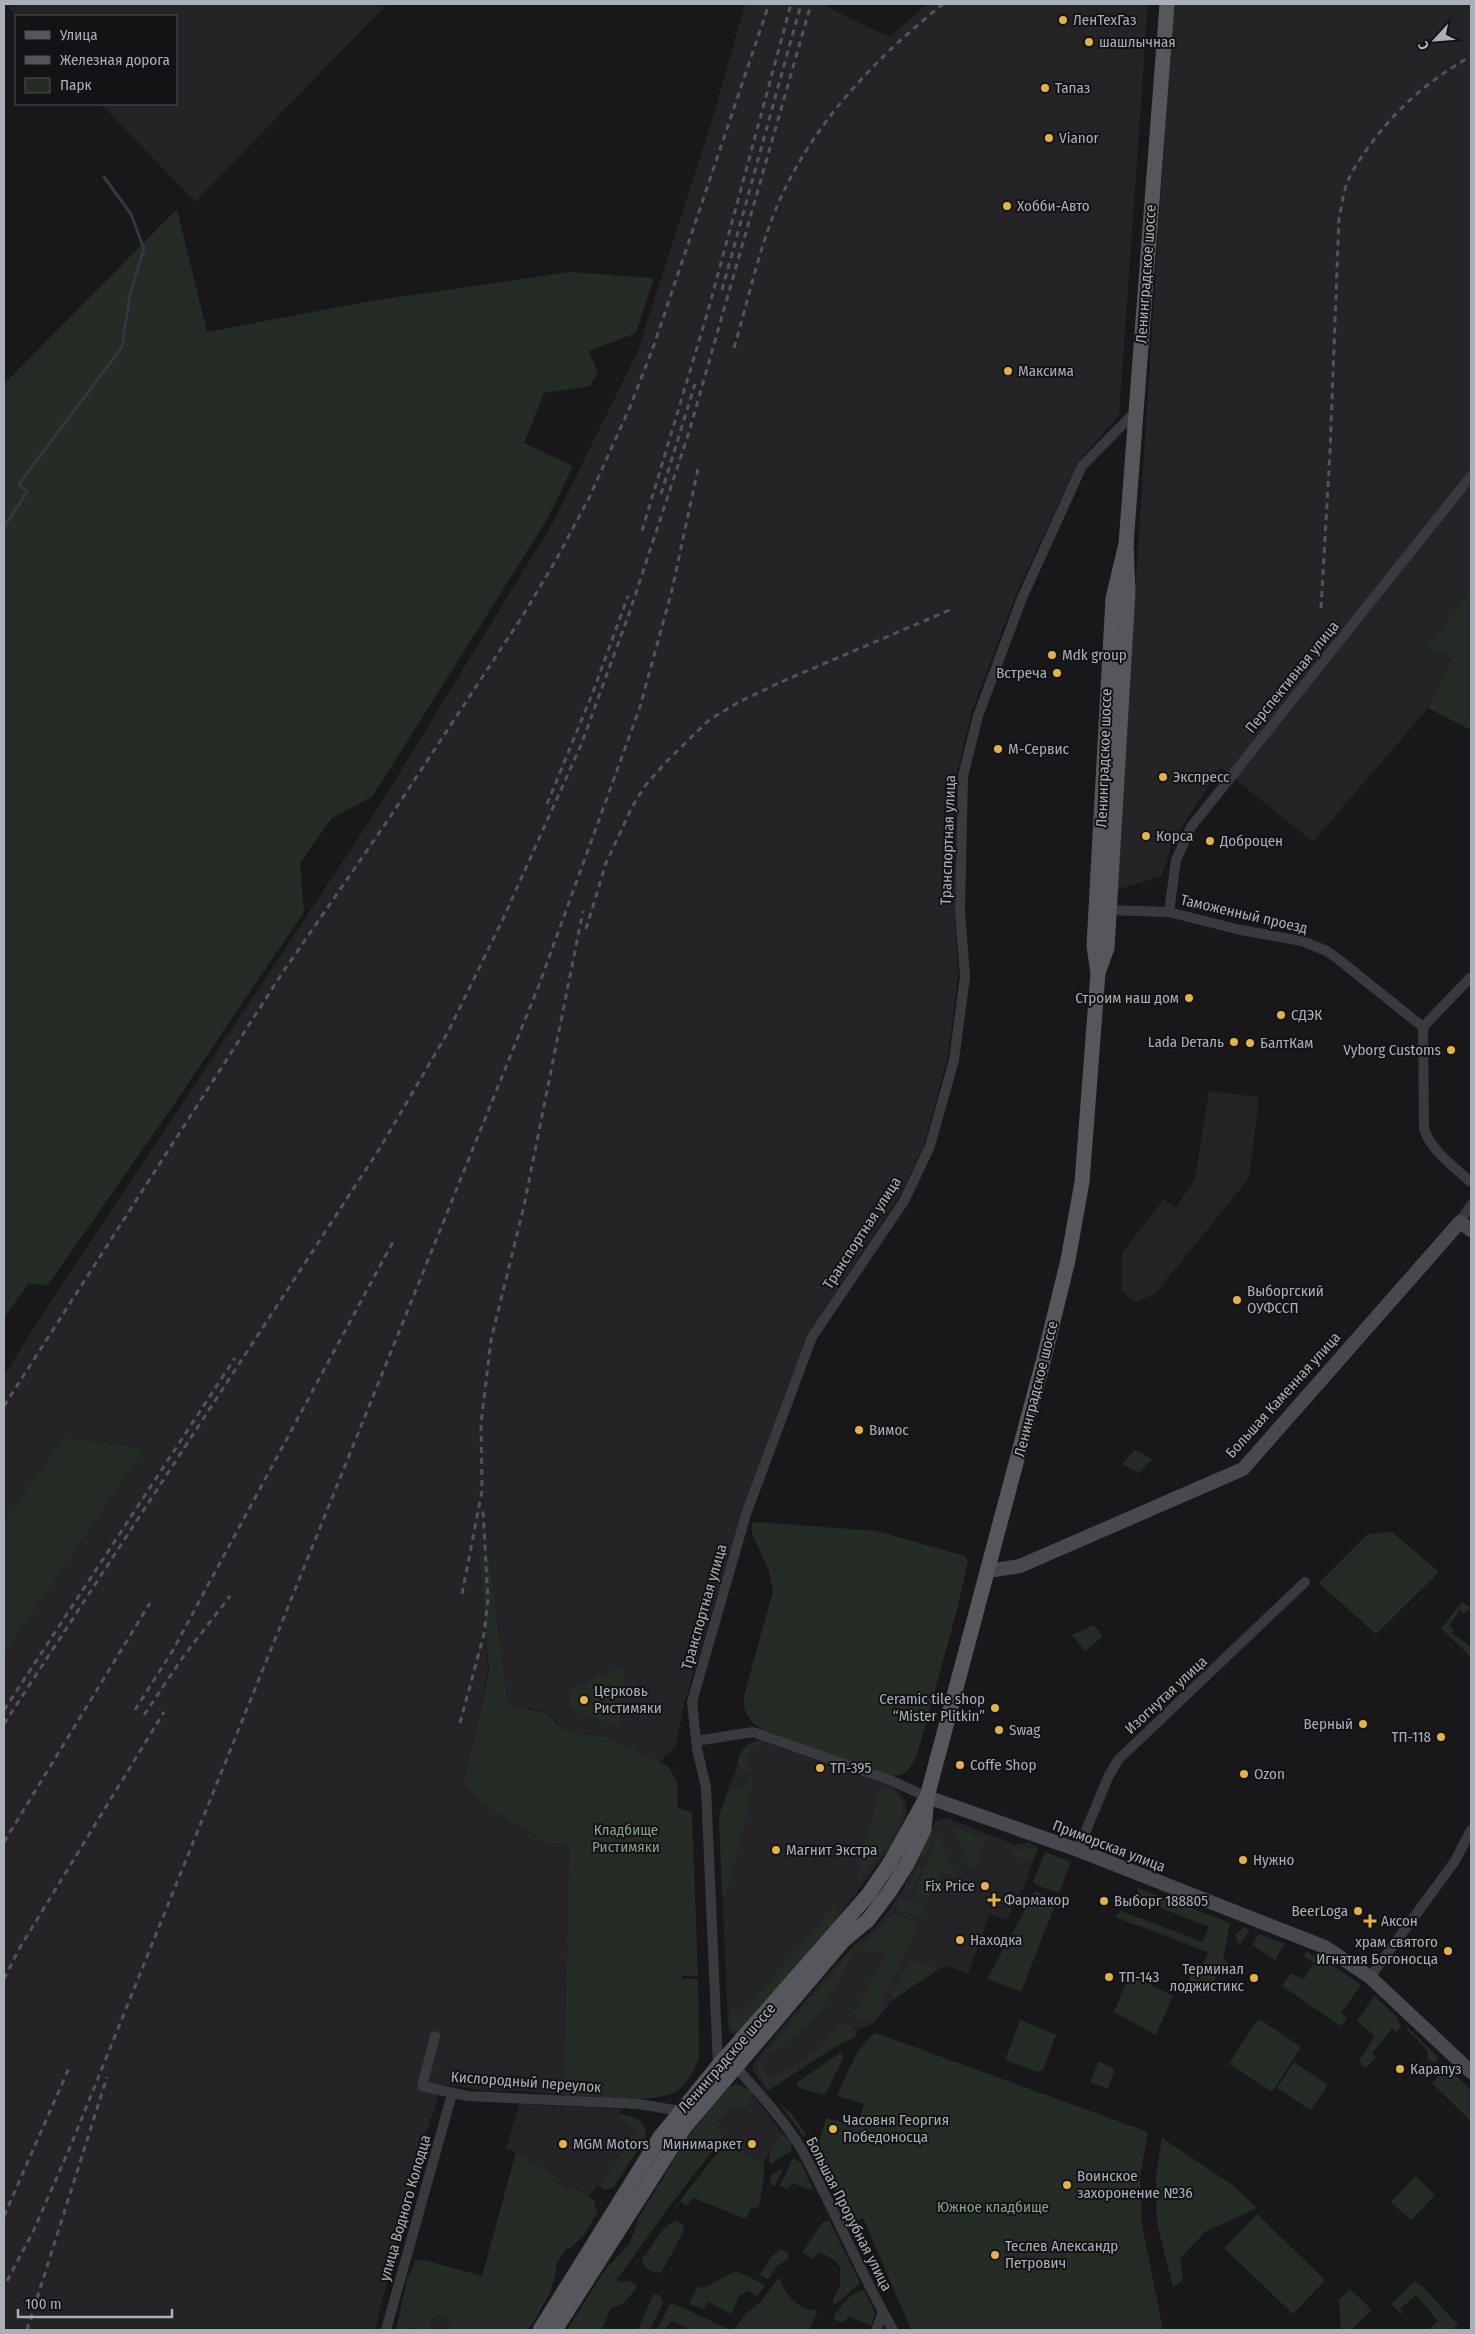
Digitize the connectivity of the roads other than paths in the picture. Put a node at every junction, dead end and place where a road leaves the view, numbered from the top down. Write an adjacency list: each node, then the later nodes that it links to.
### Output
1 (1167, 4): 2 (main road, Ленинградское шоссе)
2 (1137, 410): 4 (main road, Ленинградское шоссе); 13 (street, Транспортная улица)
3 (1471, 476): 5 (street, Перспективная улица)
4 (1103, 910): 5 (street, Таможенный проезд); 11 (main road, Ленинградское шоссе)
5 (1169, 912): 7 (street, Таможенный проезд)
6 (1471, 977): 7 (street)
7 (1423, 1027): 8 (street)
8 (1471, 1182)
9 (1471, 1206): 10 (street, Большая Каменная улица)
10 (1465, 1226): 11 (main road, Большая Каменная улица)
11 (988, 1571): 14 (main road, Ленинградское шоссе)
12 (1305, 1582): 16 (street, Изогнутая улица)
13 (696, 1741): 14 (street, Приморская улица); 19 (street, Транспортная улица)
14 (928, 1796): 16 (main road, Приморская улица); 19 (main road, Ленинградское шоссе); 20 (main road, Ленинградское шоссе)
15 (1471, 1830): 17 (street)
16 (1078, 1850): 17 (main road, Приморская улица)
17 (1370, 1977): 21 (main road, Приморская улица)
18 (435, 2036): 22 (street, Кислородный переулок)
19 (718, 2066): 23 (main road, Ленинградское шоссе)
20 (736, 2066): 24 (street, Большая Прорубная улица); 27 (main road, Ленинградское шоссе)
21 (1471, 2072)
22 (452, 2094): 23 (street, Кислородный переулок); 25 (street, улица Водного Колодца)
23 (680, 2111): 26 (main road, Ленинградское шоссе)
24 (883, 2313): 28 (street); 29 (street, Большая Прорубная улица)
25 (386, 2330)
26 (540, 2330)
27 (555, 2330)
28 (876, 2330)
29 (893, 2330)

